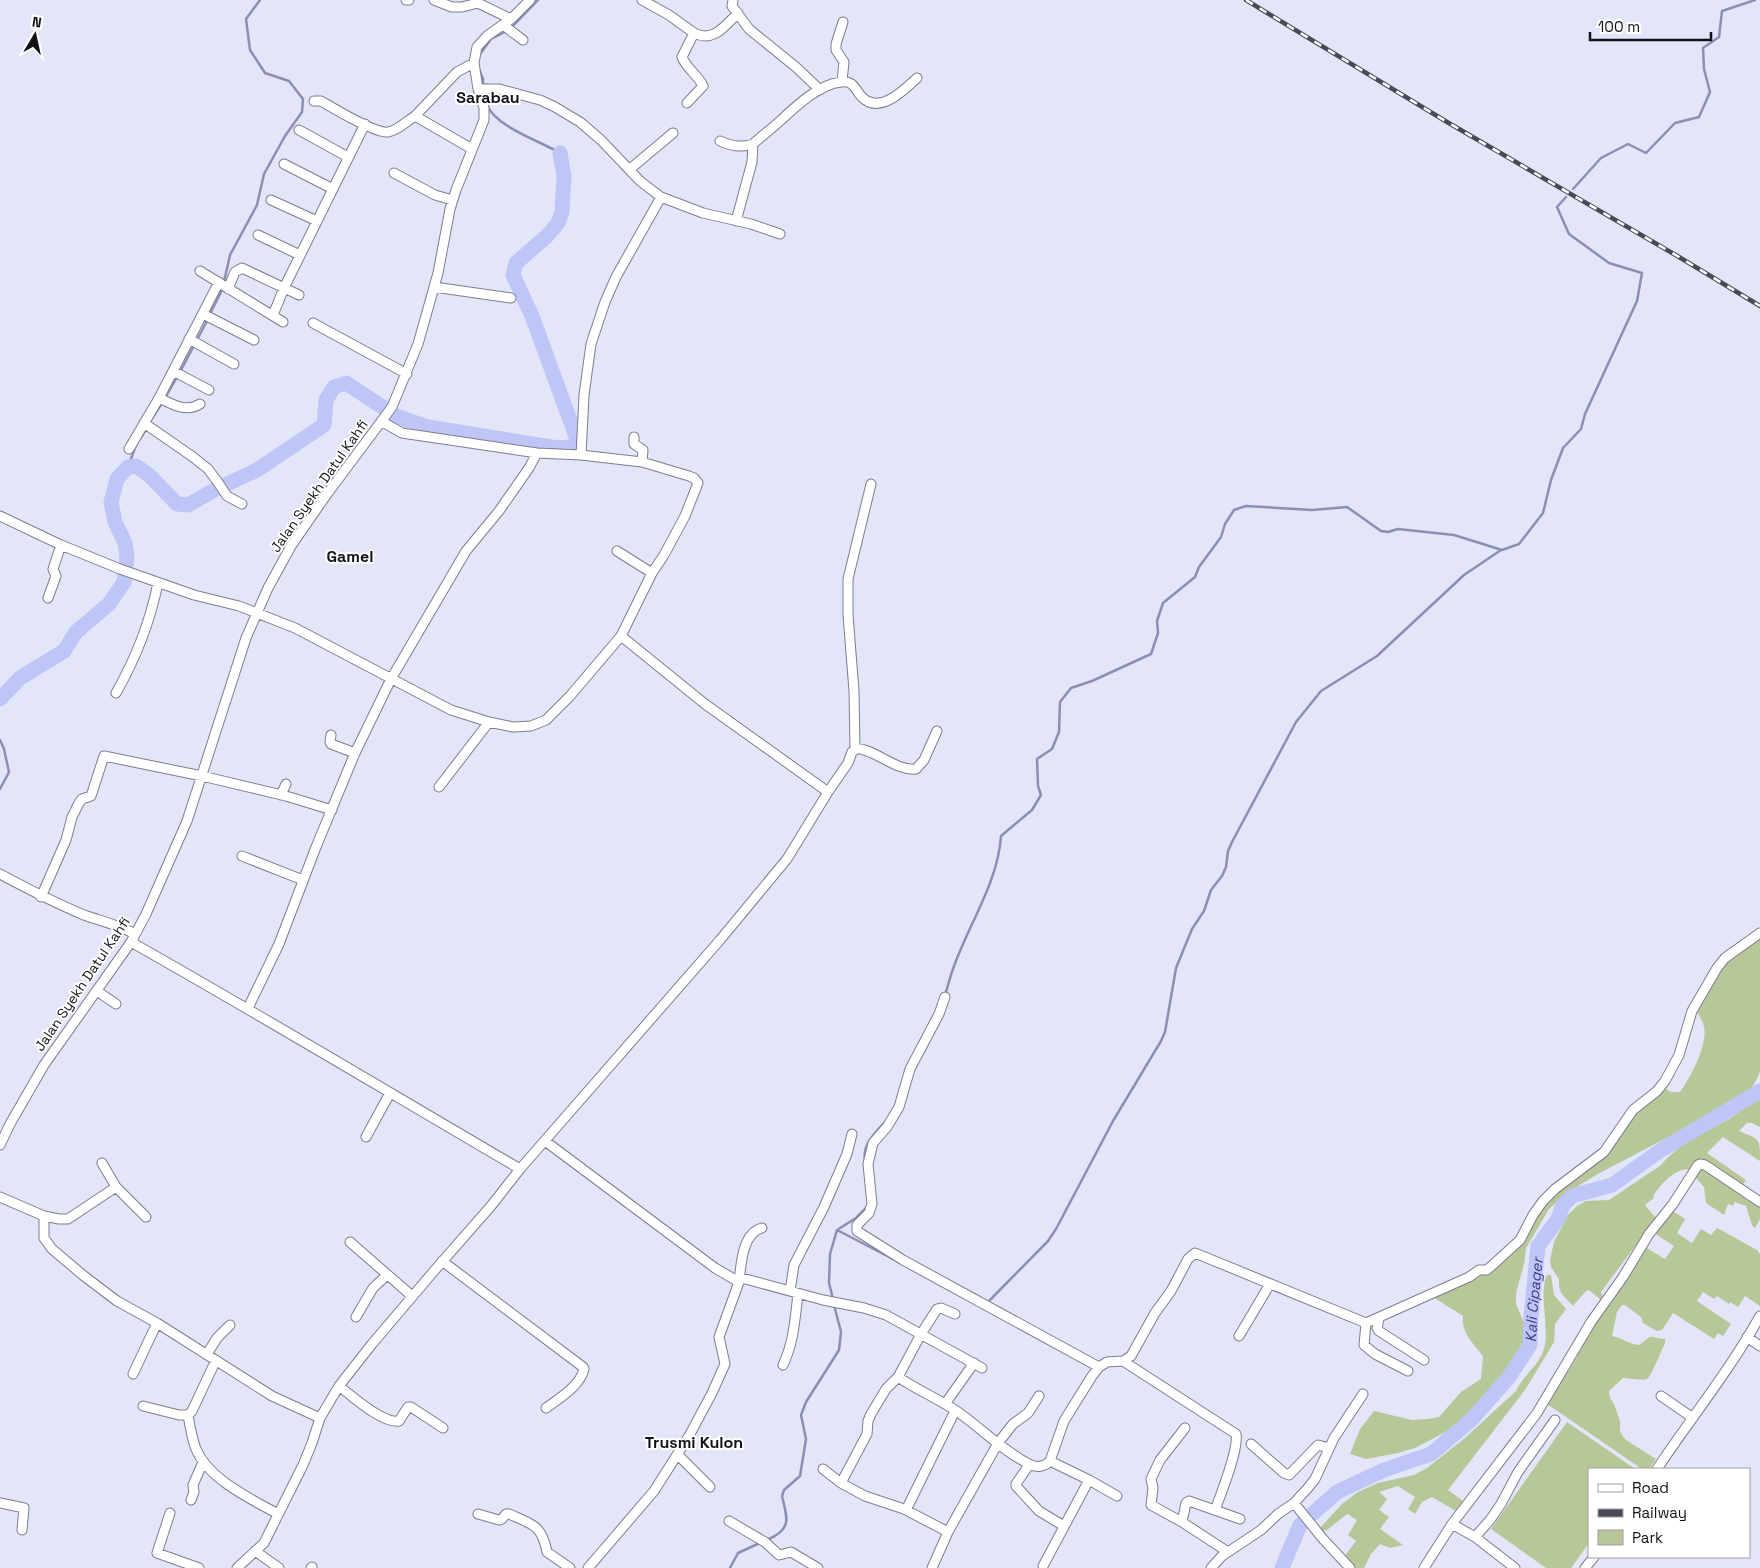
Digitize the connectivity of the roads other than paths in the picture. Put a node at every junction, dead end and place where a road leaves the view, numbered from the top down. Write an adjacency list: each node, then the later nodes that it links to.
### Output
1 (434, 0): 6 (street)
2 (530, 0): 6 (street, Jalan Syekh Datul Kahfi)
3 (642, 0): 9 (street)
4 (733, 0): 5 (street)
5 (738, 13): 9 (street); 15 (street)
6 (511, 19): 8 (street, Jalan Syekh Datul Kahfi)
7 (843, 22): 13 (street)
8 (507, 28): 10 (street); 11 (street, Jalan Syekh Datul Kahfi)
9 (694, 33): 17 (street)
10 (522, 40)
11 (474, 63): 14 (street, Jalan Syekh Datul Kahfi); 18 (street)
12 (916, 78): 13 (street)
13 (842, 81): 15 (street)
14 (481, 89): 24 (street, Jalan Syekh Datul Kahfi); 27 (street)
15 (820, 90): 23 (street)
16 (314, 102): 19 (street)
17 (687, 103)
18 (415, 116): 19 (street); 24 (street)
19 (365, 124): 25 (street)
20 (299, 130): 25 (street)
21 (673, 134): 27 (street)
22 (720, 141): 23 (street)
23 (754, 144): 34 (street)
24 (472, 149): 32 (street, Jalan Syekh Datul Kahfi)
25 (348, 156): 29 (street)
26 (284, 164): 29 (street)
27 (630, 170): 30 (street)
28 (394, 173): 32 (street)
29 (332, 189): 33 (street)
30 (661, 197): 34 (street); 61 (street)
31 (271, 200): 33 (street)
32 (452, 200): 40 (street, Jalan Syekh Datul Kahfi)
33 (317, 221): 37 (street)
34 (736, 221): 36 (street)
35 (258, 234): 37 (street)
36 (780, 234)
37 (300, 255): 41 (street)
38 (200, 271): 39 (street)
39 (223, 286): 41 (street); 44 (street); 45 (street)
40 (434, 287): 43 (street); 52 (street, Jalan Syekh Datul Kahfi)
41 (284, 288): 42 (street); 44 (street)
42 (299, 295)
43 (511, 298)
44 (273, 315): 46 (street)
45 (207, 316): 48 (street); 49 (street)
46 (283, 322)
47 (313, 323): 52 (street)
48 (254, 340)
49 (193, 342): 50 (street); 51 (street)
50 (234, 364)
51 (178, 373): 53 (street); 54 (street)
52 (407, 374): 56 (street, Jalan Syekh Datul Kahfi)
53 (209, 390)
54 (162, 399): 55 (street); 57 (street)
55 (200, 404)
56 (382, 420): 60 (street); 71 (street, Jalan Syekh Datul Kahfi)
57 (147, 425): 59 (street); 64 (street)
58 (634, 437): 62 (street)
59 (129, 449)
60 (537, 453): 61 (street); 73 (street)
61 (581, 455): 62 (street)
62 (642, 462): 68 (street)
63 (871, 484): 78 (street)
64 (242, 504)
65 (0, 516): 66 (street)
66 (62, 545): 69 (street); 70 (street)
67 (618, 551): 68 (street)
68 (652, 573): 72 (street)
69 (158, 583): 71 (street); 74 (street)
70 (48, 598)
71 (257, 612): 73 (street); 80 (street, Jalan Syekh Datul Kahfi)
72 (621, 636): 75 (street); 83 (street)
73 (391, 679): 75 (street); 79 (street)
74 (116, 693)
75 (490, 722): 82 (street)
76 (937, 731): 78 (street)
77 (331, 735): 79 (street)
78 (855, 750): 83 (street)
79 (355, 753): 85 (street)
80 (202, 776): 84 (street); 89 (street); 91 (street, Jalan Syekh Datul Kahfi)
81 (286, 784): 84 (street)
82 (439, 786)
83 (828, 792): 101 (street)
84 (281, 794): 85 (street)
85 (332, 810): 88 (street)
86 (242, 856): 88 (street)
87 (0, 874): 89 (street)
88 (303, 880): 95 (street)
89 (41, 897): 91 (street)
90 (1760, 932): 121 (street)
91 (133, 938): 92 (street, Jalan Syekh Datul Kahfi); 95 (street)
92 (96, 991): 94 (street); 98 (street, Jalan Syekh Datul Kahfi)
93 (945, 998): 135 (street)
94 (116, 1004)
95 (248, 1008): 96 (street)
96 (390, 1093): 100 (street); 104 (street)
97 (0, 1120): 98 (street)
98 (10, 1124): 102 (street, Jalan Syekh Datul Kahfi)
99 (852, 1134): 116 (street)
100 (366, 1137)
101 (545, 1142): 104 (street); 114 (street)
102 (0, 1145)
103 (102, 1163): 105 (street)
104 (520, 1170): 112 (street)
105 (116, 1187): 108 (street); 109 (street)
106 (0, 1197): 108 (street)
107 (1760, 1202): 178 (street)
108 (44, 1216): 122 (street)
109 (146, 1217)
110 (762, 1228): 114 (street)
111 (350, 1242): 113 (street)
112 (442, 1261): 117 (street); 146 (street)
113 (387, 1274): 117 (street); 120 (street)
114 (739, 1282): 116 (street); 157 (street)
115 (1270, 1284): 123 (street); 126 (street); 132 (street)
116 (794, 1292): 125 (street); 133 (street)
117 (412, 1296): 140 (street)
118 (955, 1314): 125 (street)
119 (1760, 1316): 127 (street)
120 (356, 1318)
121 (1379, 1318): 123 (street); 131 (street)
122 (157, 1323): 129 (street); 138 (street)
123 (1366, 1323): 137 (street)
124 (230, 1324): 129 (street)
125 (921, 1334): 134 (street); 139 (street)
126 (1239, 1336)
127 (1747, 1338): 128 (street); 150 (street)
128 (1760, 1346)
129 (207, 1354): 130 (street)
130 (216, 1360): 148 (street); 149 (street)
131 (1424, 1360)
132 (1123, 1361): 135 (street); 171 (street)
133 (783, 1364)
134 (974, 1364): 136 (street); 144 (street)
135 (1099, 1367): 158 (street)
136 (982, 1368)
137 (1408, 1371)
138 (133, 1374)
139 (898, 1377): 144 (street); 164 (street)
140 (339, 1386): 149 (street); 152 (street)
141 (1363, 1394): 156 (street)
142 (1039, 1396): 154 (street)
143 (1661, 1396): 150 (street)
144 (945, 1404): 147 (street)
145 (143, 1406): 148 (street)
146 (546, 1408)
147 (956, 1410): 154 (street); 170 (street)
148 (188, 1415): 159 (street)
149 (320, 1418): 173 (street)
150 (1693, 1418): 161 (street)
151 (1555, 1420): 182 (street)
152 (443, 1428)
153 (1185, 1428): 177 (street)
154 (998, 1443): 160 (street); 181 (street)
155 (1250, 1444): 156 (street)
156 (1329, 1448): 169 (street)
157 (678, 1455): 165 (street); 191 (street)
158 (1050, 1461): 160 (street); 163 (street)
159 (204, 1462): 167 (street); 173 (street)
160 (1029, 1465): 179 (street)
161 (1658, 1468)
162 (823, 1470): 164 (street)
163 (1089, 1480): 166 (street); 179 (street)
164 (841, 1483): 170 (street)
165 (710, 1487)
166 (1117, 1496)
167 (191, 1500)
168 (0, 1502): 180 (street)
169 (1294, 1503): 184 (street); 195 (street)
170 (906, 1510): 181 (street)
171 (1215, 1510): 175 (street); 177 (street)
172 (170, 1513): 187 (street)
173 (278, 1514): 183 (street)
174 (478, 1514): 190 (street)
175 (1240, 1519)
176 (729, 1521): 192 (street)
177 (1182, 1522): 184 (street)
178 (1452, 1524): 182 (street); 196 (street)
179 (1064, 1526): 186 (street)
180 (22, 1530)
181 (948, 1532): 193 (street)
182 (1475, 1537): 197 (street)
183 (256, 1551): 188 (street); 189 (street)
184 (1228, 1552): 194 (street)
185 (1593, 1558): 198 (street)
186 (1043, 1566)
187 (199, 1568)
188 (237, 1568)
189 (279, 1568)
190 (570, 1568)
191 (588, 1568)
192 (818, 1568)
193 (932, 1568)
194 (1211, 1568)
195 (1350, 1568)
196 (1424, 1568)
197 (1515, 1568)
198 (1585, 1568)

